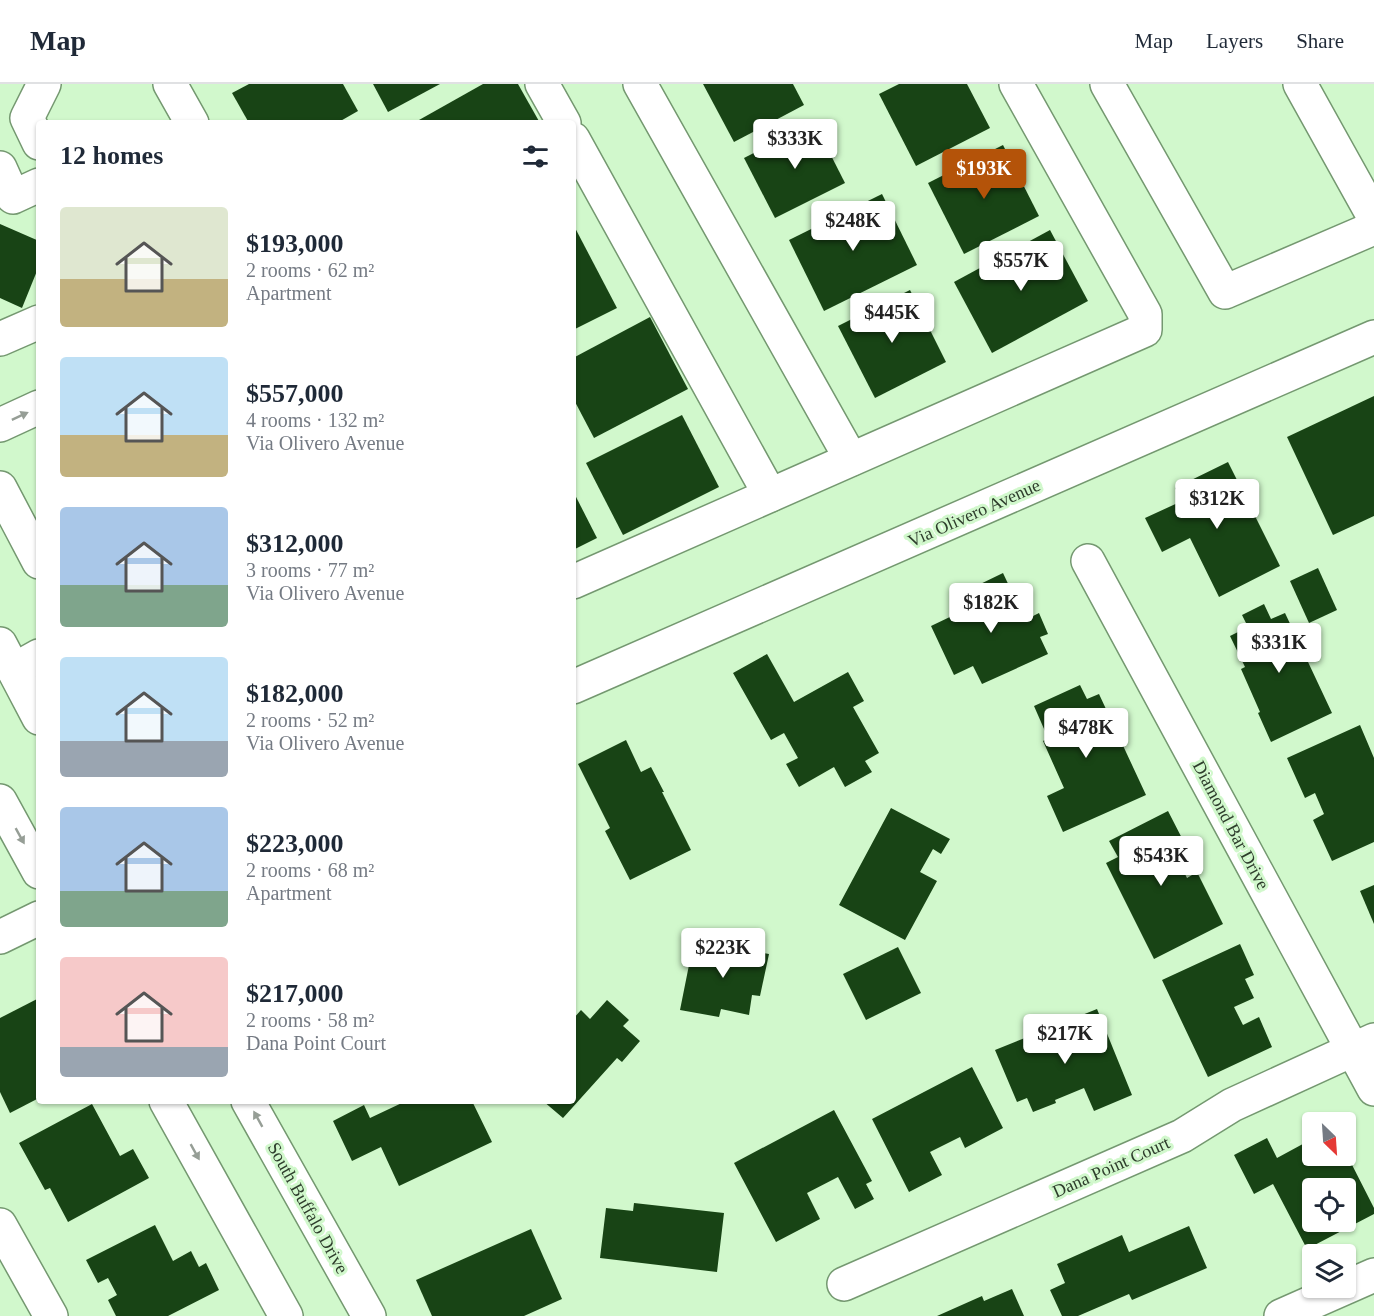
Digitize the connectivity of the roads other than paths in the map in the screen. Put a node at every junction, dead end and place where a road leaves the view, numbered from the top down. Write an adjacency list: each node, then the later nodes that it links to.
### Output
1 (44, 84): 10 (street)
2 (170, 84): 8 (street)
3 (542, 84): 9 (street)
4 (640, 84): 19 (street)
5 (1016, 84): 19 (street)
6 (1107, 84): 13 (street)
7 (1309, 87): 12 (street)
8 (190, 120)
9 (562, 120)
10 (36, 137)
11 (576, 144): 21 (street)
12 (1374, 217)
13 (1374, 228)
14 (36, 323): 16 (street)
15 (1374, 337): 26 (street, Via Olivero Avenue)
16 (0, 339)
17 (36, 408): 18 (street, one-way to 17)
18 (0, 425)
19 (851, 459): 21 (street)
20 (0, 488): 22 (street)
21 (770, 495): 24 (street)
22 (36, 556)
23 (1088, 561): 32 (street, Diamond Bar Drive)
24 (576, 581)
25 (13, 661): 27 (street)
26 (576, 686)
27 (36, 711)
28 (0, 801): 29 (street, one-way to 29)
29 (36, 867)
30 (36, 919): 31 (street)
31 (0, 937)
32 (1363, 1045): 33 (street, Diamond Bar Drive); 38 (street, Dana Point Court)
33 (1374, 1089)
34 (168, 1104): 40 (street, one-way to 40)
35 (250, 1104): 41 (street, South Buffalo Drive, one-way to 35)
36 (0, 1225): 39 (street)
37 (1374, 1275): 42 (street)
38 (844, 1284)
39 (51, 1316)
40 (286, 1316)
41 (369, 1316)
42 (1281, 1316)

